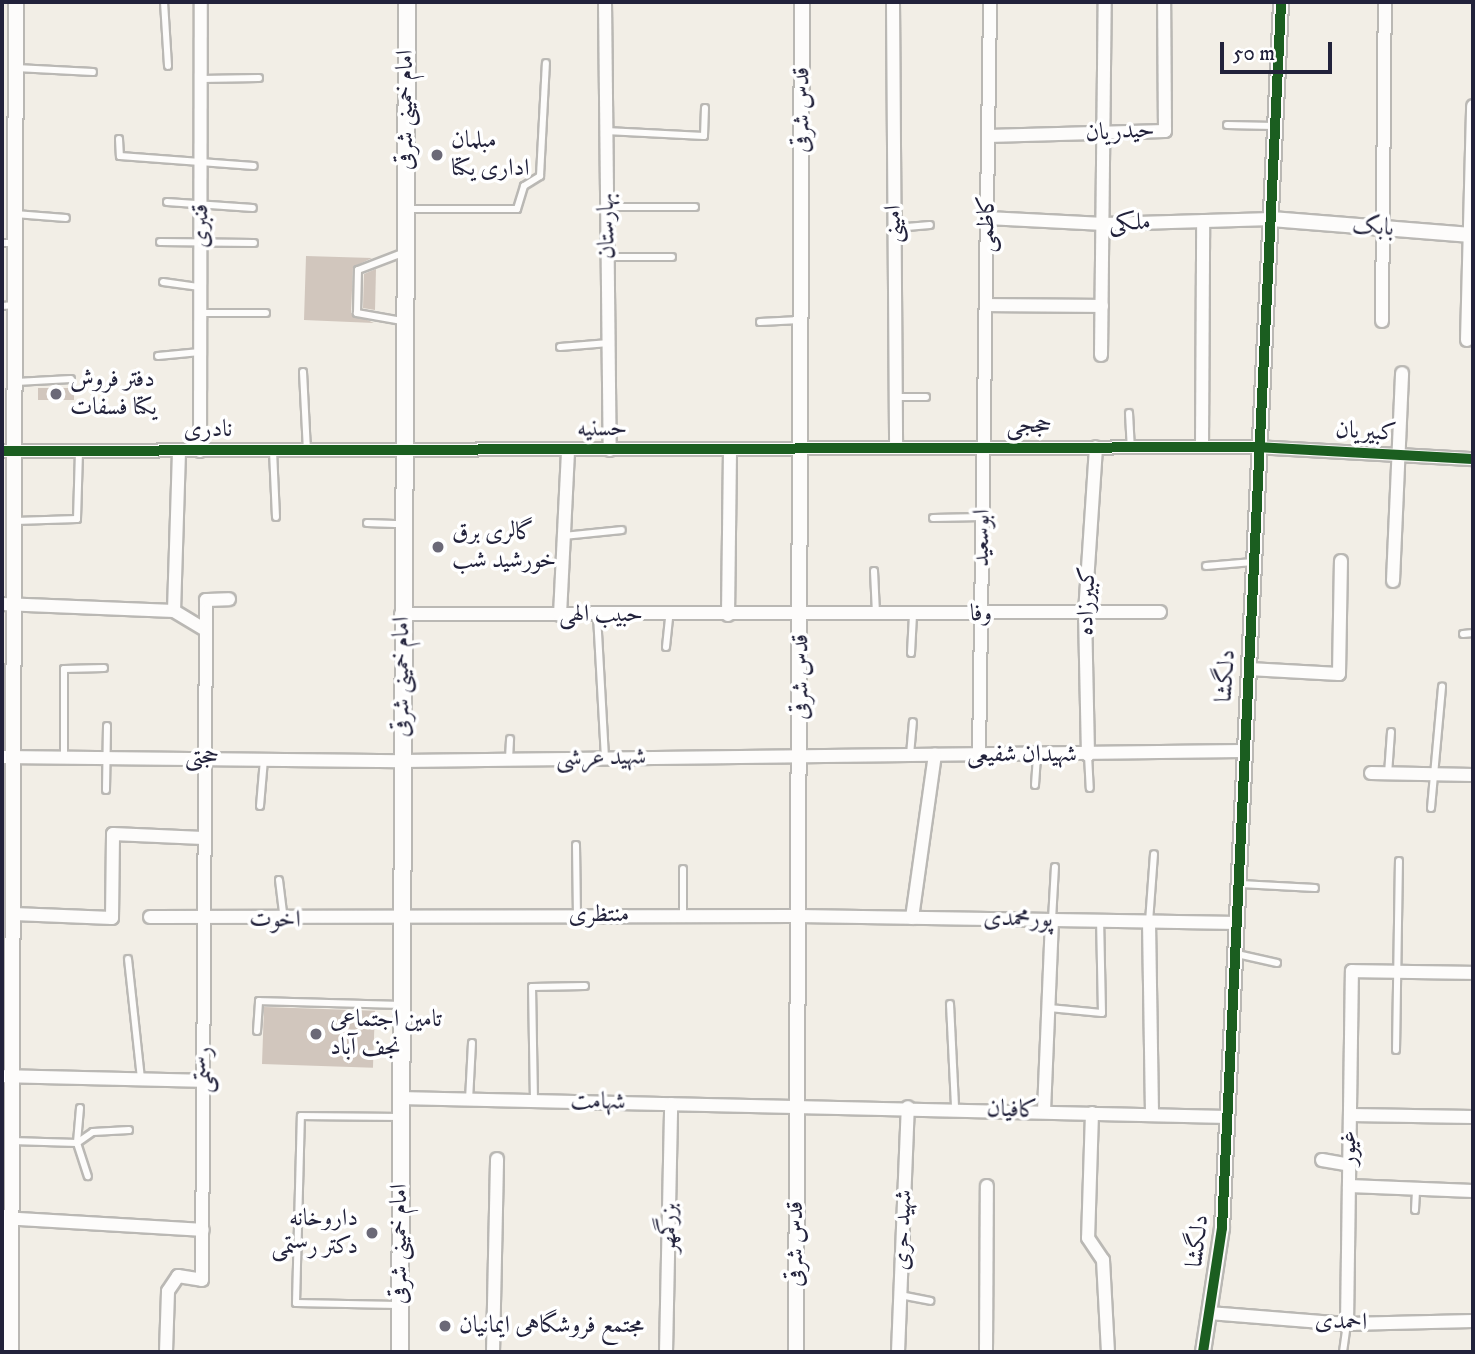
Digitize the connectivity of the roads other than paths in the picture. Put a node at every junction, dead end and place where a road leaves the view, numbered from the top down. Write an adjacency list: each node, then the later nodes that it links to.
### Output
1 (16, 2): 15 (street)
2 (164, 2): 14 (lane)
3 (201, 2): 18 (street, قنبری)
4 (407, 2): 35 (main road, امام خمینی شرقی)
5 (605, 2): 23 (street, بهارستان)
6 (802, 2): 60 (street, قدس شرقی)
7 (893, 2): 43 (street, امینی)
8 (990, 2): 25 (street, کاظمی)
9 (1105, 2): 24 (street)
10 (1164, 2): 24 (street, حیدریان)
11 (1281, 2): 22 (street, دلگشا)
12 (1385, 2): 44 (street)
13 (546, 63): 35 (lane)
14 (167, 66)
15 (16, 68): 16 (lane); 29 (street)
16 (93, 72)
17 (259, 78): 18 (lane)
18 (201, 79): 27 (street, قنبری)
19 (1473, 106): 45 (street)
20 (705, 108): 23 (lane)
21 (1227, 125): 22 (lane)
22 (1276, 126): 39 (street, دلگشا)
23 (606, 131): 32 (street, بهارستان)
24 (1104, 133): 25 (street, حیدریان); 41 (street)
25 (988, 136): 38 (street, کاظمی)
26 (119, 139): 27 (lane)
27 (201, 160): 28 (lane); 31 (street, قنبری)
28 (254, 166)
29 (9, 168): 36 (street)
30 (167, 202): 31 (lane)
31 (201, 206): 34 (lane); 46 (street, قنبری)
32 (607, 207): 33 (lane); 51 (street, بهارستان)
33 (695, 207)
34 (253, 208)
35 (405, 209): 50 (main road, امام خمینی شرقی)
36 (15, 214): 37 (lane); 48 (street)
37 (66, 218)
38 (987, 218): 41 (street, ملکی); 55 (street, کاظمی)
39 (1272, 219): 40 (street, ملکی); 44 (street, بابک); 83 (street, دلگشا)
40 (1203, 221): 41 (street, ملکی); 82 (street)
41 (1104, 224): 57 (street)
42 (930, 225): 43 (lane)
43 (894, 228): 74 (street, امینی)
44 (1381, 228): 45 (street, بابک); 61 (street)
45 (1471, 235): 64 (street)
46 (201, 239): 47 (lane); 49 (lane); 54 (street, قنبری)
47 (160, 242)
48 (8, 243): 56 (street)
49 (254, 243)
50 (405, 252): 62 (main road, امام خمینی شرقی); 62 (lane)
51 (608, 257): 52 (lane); 65 (street, بهارستان)
52 (672, 257)
53 (163, 282): 54 (lane)
54 (201, 288): 58 (street, قنبری)
55 (986, 305): 57 (street); 79 (street, کاظمی)
56 (8, 306): 73 (street)
57 (1102, 306): 68 (street)
58 (201, 313): 59 (lane); 67 (street, قنبری)
59 (267, 313)
60 (802, 320): 63 (lane); 77 (street, قدس شرقی)
61 (1382, 320)
62 (404, 321): 93 (main road, امام خمینی شرقی)
63 (760, 322)
64 (1466, 340)
65 (609, 343): 66 (lane); 86 (street, بهارستان)
66 (560, 347)
67 (201, 352): 69 (lane); 90 (street, قنبری)
68 (1101, 355)
69 (158, 356)
70 (303, 372): 92 (lane)
71 (1402, 373): 94 (street)
72 (71, 379): 73 (lane)
73 (14, 382): 87 (street)
74 (896, 397): 75 (lane); 78 (street, امینی)
75 (926, 397)
76 (1129, 413): 81 (lane)
77 (802, 447): 78 (street, حججی); 84 (street, حسنیه); 122 (street, قدس شرقی)
78 (896, 447): 79 (street, حججی)
79 (984, 447): 80 (street, حججی); 98 (street, ابوسعید)
80 (1096, 447): 81 (street, حججی); 113 (street, کبیرزاده)
81 (1131, 447): 82 (street, حججی)
82 (1202, 447): 83 (street, حججی)
83 (1256, 447): 94 (street, کبیریان); 105 (street, دلگشا)
84 (730, 449): 86 (street, حسنیه); 118 (street)
85 (568, 450): 86 (street, حسنیه); 93 (street, حسنیه); 103 (street)
86 (610, 450)
87 (8, 451): 88 (street, نادری); 99 (street)
88 (79, 451): 89 (street, نادری); 99 (lane)
89 (179, 451): 90 (street, نادری); 111 (street)
90 (200, 451): 91 (street, نادری)
91 (273, 451): 92 (street, نادری); 96 (lane)
92 (307, 452): 93 (street, نادری)
93 (402, 452): 101 (main road, امام خمینی شرقی)
94 (1400, 455): 95 (street, کبیریان); 108 (street)
95 (1473, 459)
96 (276, 517)
97 (933, 517): 98 (lane)
98 (982, 517): 115 (street, ابوسعید)
99 (15, 521): 110 (street)
100 (367, 523): 101 (lane)
101 (402, 524): 114 (main road, امام خمینی شرقی)
102 (622, 530): 103 (lane)
103 (564, 536): 116 (street)
104 (1341, 561): 129 (street)
105 (1252, 562): 106 (lane); 129 (street, دلگشا)
106 (1206, 566)
107 (874, 571): 119 (lane)
108 (1393, 581)
109 (229, 599): 123 (street, رستمی)
110 (9, 604): 111 (street); 143 (street)
111 (174, 611): 123 (street)
112 (1160, 612): 113 (street, وفا)
113 (1085, 613): 115 (street, وفا); 141 (street, کبیرزاده)
114 (401, 614): 116 (street, حبیب الهی); 150 (main road, امام خمینی شرقی)
115 (980, 614): 120 (street, وفا); 139 (street, ابوسعید)
116 (559, 615): 117 (street, حبیب الهی)
117 (597, 615): 121 (street, حبیب الهی); 148 (lane)
118 (728, 615): 121 (street, حبیب الهی); 122 (street, حبیب الهی)
119 (876, 615): 120 (street, وفا); 122 (street, وفا)
120 (913, 615): 127 (lane)
121 (669, 616): 126 (lane)
122 (801, 616): 136 (street, قدس شرقی)
123 (206, 630): 146 (street, رستمی)
124 (1473, 633): 125 (lane)
125 (1463, 634)
126 (666, 647)
127 (911, 653)
128 (104, 668): 144 (lane)
129 (1249, 669): 135 (street, دلگشا)
130 (1442, 686): 153 (lane)
131 (913, 722): 137 (lane)
132 (107, 726): 145 (lane)
133 (1391, 732): 152 (lane)
134 (510, 739): 149 (lane)
135 (1242, 751): 141 (street, شهیدان شفیعی); 167 (street, دلگشا)
136 (801, 755): 137 (street, شهیدان شفیعی); 148 (street, شهید عرشی); 172 (street, قدس شرقی)
137 (910, 755): 138 (street, شهیدان شفیعی)
138 (935, 755): 139 (street, شهیدان شفیعی); 174 (street)
139 (979, 755): 140 (street, شهیدان شفیعی)
140 (1037, 755): 141 (street, شهیدان شفیعی); 155 (lane)
141 (1088, 755): 156 (lane)
142 (2, 757): 143 (street, حجتی)
143 (17, 757): 144 (street, حجتی); 169 (street)
144 (64, 757): 145 (street, حجتی)
145 (106, 757): 146 (street, حجتی); 157 (lane)
146 (208, 757): 147 (street, حجتی); 160 (street, رستمی)
147 (264, 758): 150 (street, حجتی); 158 (lane)
148 (605, 758): 149 (street, شهید عرشی)
149 (509, 759): 150 (street, شهید عرشی)
150 (402, 761): 178 (main road, امام خمینی شرقی)
151 (1371, 773): 152 (street)
152 (1388, 774): 153 (street)
153 (1436, 775): 154 (street); 159 (lane)
154 (1473, 775)
155 (1035, 785)
156 (1090, 789)
157 (106, 790)
158 (260, 806)
159 (1431, 808)
160 (203, 838): 169 (street); 175 (street, رستمی)
161 (576, 845): 170 (lane)
162 (1154, 854): 180 (lane)
163 (1399, 861): 185 (lane)
164 (1055, 867): 176 (lane)
165 (683, 869): 171 (lane)
166 (279, 880): 177 (lane)
167 (1240, 884): 168 (lane); 181 (street, دلگشا)
168 (1315, 888)
169 (14, 914): 194 (street)
170 (577, 915): 171 (street, منتظری); 178 (street, منتظری)
171 (683, 915): 172 (street, منتظری)
172 (798, 916): 174 (street, پورمحمدی); 201 (street, قدس شرقی)
173 (150, 917): 175 (street, اخوت)
174 (912, 918): 176 (street, پورمحمدی)
175 (201, 919): 177 (street, اخوت); 196 (street, رستمی)
176 (1052, 920): 179 (street, پورمحمدی); 190 (street)
177 (285, 921): 178 (street, اخوت)
178 (400, 921): 189 (main road, امام خمینی شرقی)
179 (1100, 921): 180 (street, پورمحمدی); 190 (lane)
180 (1149, 922): 181 (street, پورمحمدی); 207 (street)
181 (1238, 923): 182 (street, دلگشا)
182 (1237, 954): 184 (lane); 210 (street, دلگشا)
183 (128, 959): 195 (lane)
184 (1277, 963)
185 (1396, 972): 186 (street); 193 (lane); 208 (street, غیور)
186 (1473, 972)
187 (586, 986): 199 (lane)
188 (950, 1004): 204 (lane)
189 (399, 1005): 191 (lane); 197 (main road, امام خمینی شرقی)
190 (1048, 1007): 205 (street)
191 (257, 1031)
192 (472, 1043): 198 (lane)
193 (1396, 1051)
194 (7, 1076): 195 (street); 213 (street)
195 (141, 1079): 196 (street)
196 (204, 1081): 225 (street, رستمی)
197 (399, 1098): 198 (street, شهامت); 209 (main road, امام خمینی شرقی)
198 (469, 1100): 199 (street, شهامت)
199 (534, 1101): 200 (street, شهامت)
200 (671, 1104): 201 (street, شهامت); 236 (street, بزرگمهر)
201 (796, 1104): 202 (street, کافیان); 237 (street, قدس شرقی)
202 (908, 1107): 204 (street, کافیان); 226 (street, شهید حری)
203 (79, 1108): 214 (lane)
204 (955, 1108): 205 (street, کافیان)
205 (1044, 1111): 206 (street, کافیان)
206 (1092, 1113): 207 (street, کافیان); 240 (street)
207 (1152, 1115): 210 (street, کافیان)
208 (1350, 1115): 211 (street); 217 (street, غیور)
209 (399, 1117): 228 (main road, امام خمینی شرقی); 228 (lane)
210 (1228, 1117): 229 (street, دلگشا)
211 (1473, 1117)
212 (129, 1130): 214 (lane)
213 (12, 1141): 214 (lane); 224 (street)
214 (77, 1143): 218 (lane)
215 (497, 1160): 235 (street)
216 (1322, 1160): 217 (street)
217 (1349, 1165): 220 (street, غیور)
218 (88, 1176)
219 (987, 1186): 239 (street)
220 (1349, 1186): 221 (street); 231 (street, غیور)
221 (1416, 1189): 222 (street); 223 (lane)
222 (1473, 1191)
223 (1415, 1210)
224 (6, 1218): 225 (street); 232 (street)
225 (203, 1230): 233 (street, رستمی)
226 (900, 1295): 227 (lane); 238 (street, شهید حری)
227 (930, 1301)
228 (400, 1306): 234 (main road, امام خمینی شرقی)
229 (1209, 1313): 231 (street, احمدی); 241 (street, دلگشا)
230 (1473, 1321): 231 (street, احمدی)
231 (1347, 1324): 242 (lane)
232 (11, 1352)
233 (166, 1352)
234 (400, 1352)
235 (493, 1352)
236 (666, 1352)
237 (796, 1352)
238 (898, 1352)
239 (986, 1352)
240 (1108, 1352)
241 (1203, 1352)
242 (1343, 1352)

